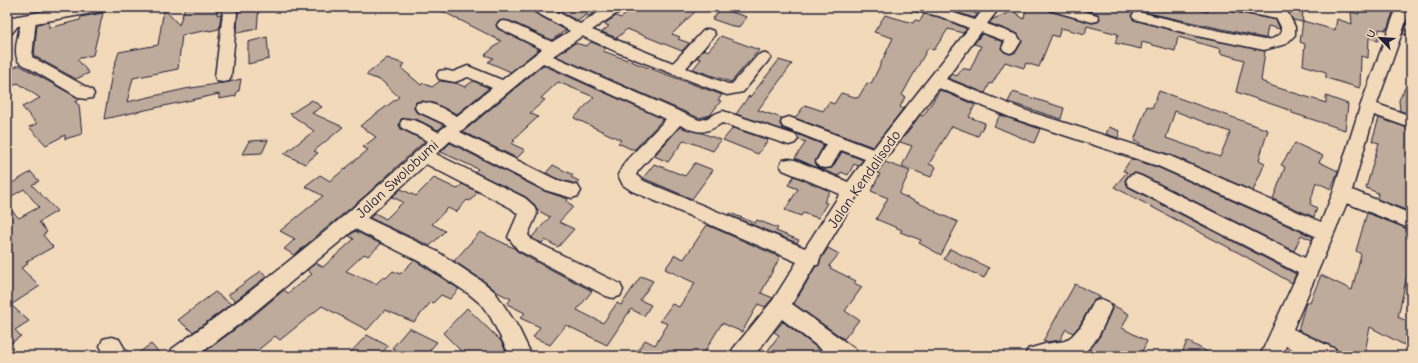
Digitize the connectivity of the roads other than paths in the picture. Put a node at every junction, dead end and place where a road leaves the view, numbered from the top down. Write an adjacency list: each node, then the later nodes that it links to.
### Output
1 (98, 7): 11 (highway)
2 (227, 7): 22 (street)
3 (537, 7): 15 (street)
4 (617, 7): 15 (street, Jalan Swolobumi)
5 (916, 7): 14 (street)
6 (993, 7): 14 (street, Jalan Kendalisodo)
7 (1054, 7): 12 (street)
8 (1235, 7): 10 (street)
9 (1404, 7): 28 (street)
10 (1139, 16)
11 (24, 17): 26 (street)
12 (1092, 18)
13 (504, 25): 18 (street)
14 (978, 25): 17 (street); 23 (street, Jalan Kendalisodo)
15 (580, 30): 18 (street, Jalan Swolobumi); 20 (street)
16 (708, 34): 20 (street)
17 (1010, 48)
18 (547, 53): 24 (street, Jalan Swolobumi); 30 (street)
19 (763, 58): 25 (street)
20 (672, 69): 25 (street)
21 (445, 75): 24 (street)
22 (223, 77)
23 (936, 81): 36 (street, Jalan Kendalisodo); 45 (street)
24 (503, 87): 33 (street, Jalan Swolobumi)
25 (732, 90): 29 (street)
26 (86, 94)
27 (424, 107): 33 (street)
28 (1368, 107): 31 (street); 42 (street)
29 (718, 108)
30 (677, 118): 34 (street); 46 (street)
31 (1411, 122)
32 (408, 124): 33 (street)
33 (449, 132): 35 (street, Jalan Swolobumi); 40 (street)
34 (837, 141): 36 (street); 37 (street)
35 (424, 155): 43 (street, Jalan Swolobumi); 48 (street)
36 (876, 157): 41 (street, Jalan Kendalisodo)
37 (825, 162)
38 (789, 165): 41 (street)
39 (1135, 181): 47 (street)
40 (572, 191)
41 (851, 192): 46 (street, Jalan Kendalisodo)
42 (1342, 193): 44 (street); 45 (street)
43 (353, 220): 52 (street, Jalan Swolobumi); 53 (street)
44 (1411, 222)
45 (1326, 233): 47 (street)
46 (811, 258): 49 (street, Jalan Kendalisodo)
47 (1309, 269): 51 (street)
48 (613, 290)
49 (780, 306): 54 (street, Jalan Kendalisodo); 55 (street)
50 (1101, 308): 56 (street)
51 (1280, 332): 57 (street); 58 (street)
52 (180, 356)
53 (521, 356)
54 (741, 356)
55 (847, 356)
56 (1036, 356)
57 (1271, 356)
58 (1327, 356)

